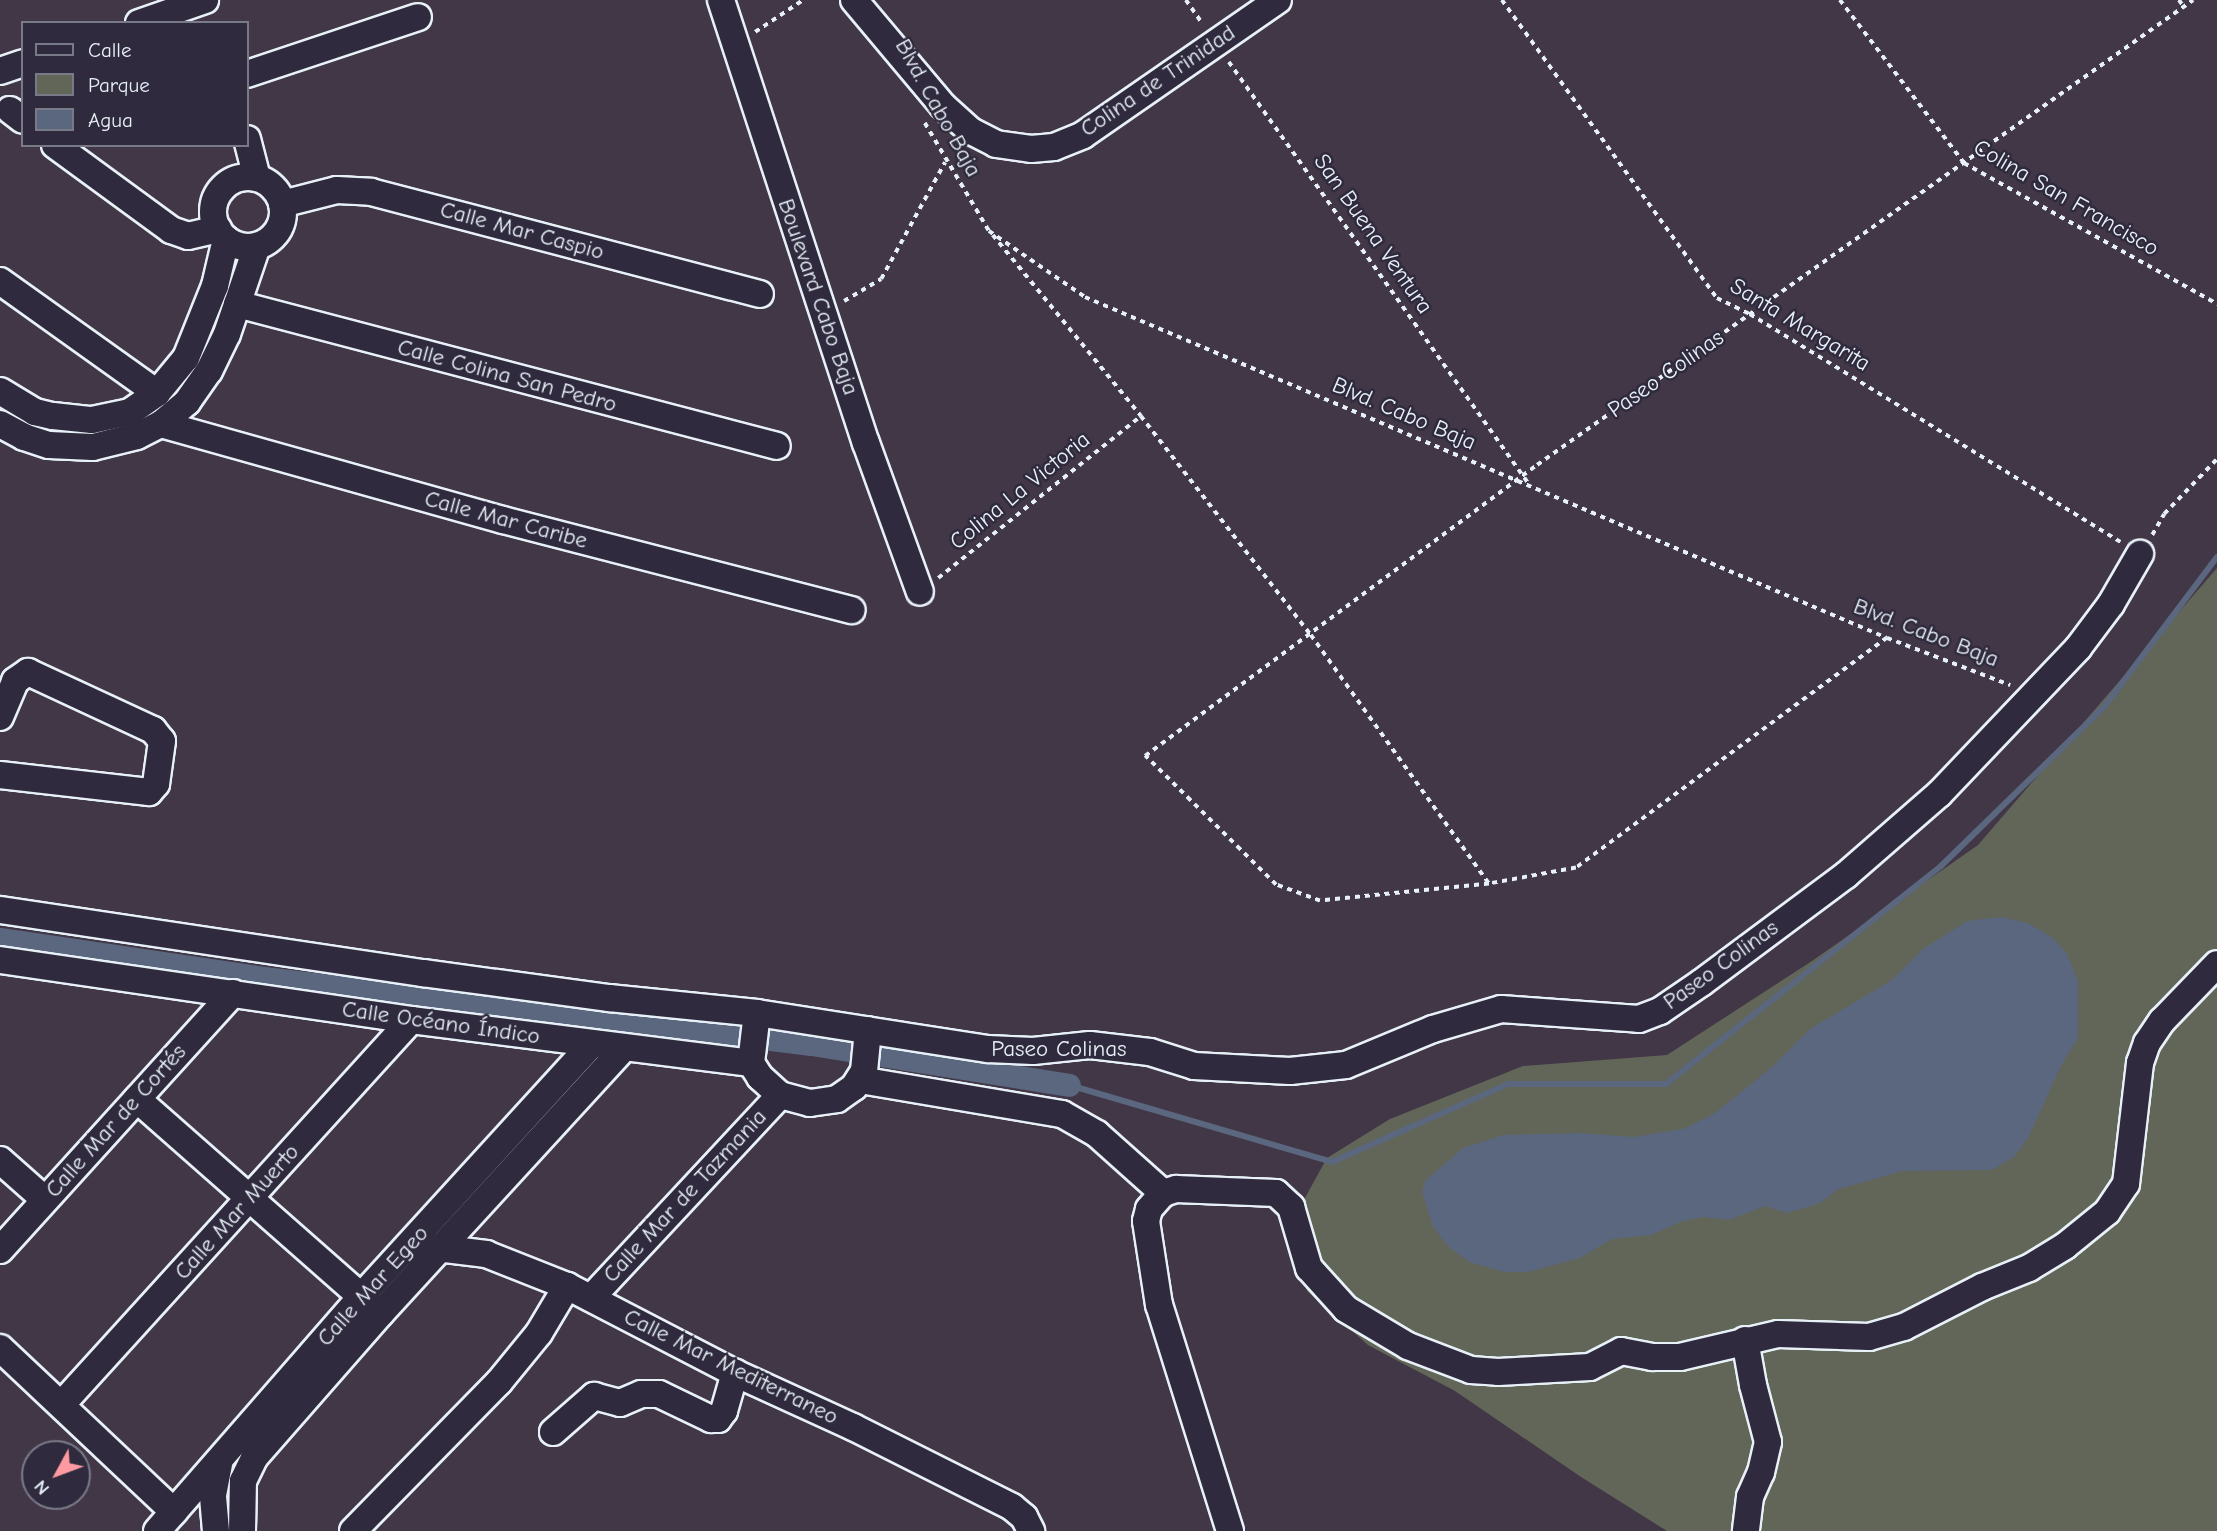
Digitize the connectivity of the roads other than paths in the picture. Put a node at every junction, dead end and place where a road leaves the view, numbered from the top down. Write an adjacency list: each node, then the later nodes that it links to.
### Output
1 (205, 0): 6 (street)
2 (721, 0): 25 (street, Boulevard Cabo Baja)
3 (854, 0): 4 (street, Colina de Trinidad)
4 (1278, 0)
5 (418, 17): 9 (street)
6 (145, 21)
7 (21, 64): 8 (street)
8 (0, 71)
9 (248, 74)
10 (248, 143): 12 (street)
11 (58, 147): 14 (street)
12 (257, 178): 13 (street); 14 (street)
13 (282, 204): 15 (street); 17 (street, Calle Mar Caspio)
14 (222, 234): 15 (street); 20 (street)
15 (257, 246): 18 (street)
16 (0, 281): 20 (street)
17 (760, 294)
18 (237, 304): 22 (street); 23 (street, Calle Colina San Pedro)
19 (0, 391): 20 (street)
20 (157, 393)
21 (0, 424): 22 (street)
22 (161, 424): 26 (street, Calle Mar Caribe)
23 (777, 446)
24 (2140, 554): 37 (street, Paseo Colinas)
25 (920, 593)
26 (852, 610)
27 (0, 717): 28 (street)
28 (0, 775)
29 (0, 910): 34 (street, Calle Océano Índico)
30 (0, 961): 32 (street, Calle Océano Índico)
31 (2217, 964): 50 (street)
32 (233, 993): 33 (street, Calle Océano Índico); 39 (street, Calle Mar de Cortés)
33 (411, 1020): 35 (street, Calle Océano Índico); 43 (street, Calle Mar Muerto)
34 (754, 1039): 36 (street, Calle Océano Índico); 37 (street, Calle Océano Índico); 38 (street)
35 (593, 1044): 36 (street, Calle Océano Índico); 44 (street, Calle Mar Egeo)
36 (622, 1048): 45 (street, Calle Mar Egeo)
37 (865, 1054): 38 (street); 41 (street)
38 (780, 1095): 48 (street, Calle Mar de Tazmania)
39 (137, 1099): 42 (street, Calle Mar de Cortés); 43 (street)
40 (0, 1160): 42 (street)
41 (1163, 1193): 50 (street); 61 (street)
42 (45, 1200): 46 (street, Calle Mar de Cortés)
43 (250, 1200): 49 (street); 53 (street, Calle Mar Muerto)
44 (413, 1245): 45 (street, Calle Mar Mediterraneo); 49 (street, Calle Mar Egeo)
45 (442, 1247): 47 (street, Calle Mar Mediterraneo); 49 (street, Calle Mar Egeo)
46 (0, 1250)
47 (566, 1286): 48 (street, Calle Mar Mediterraneo); 59 (street)
48 (591, 1298): 52 (street, Calle Mar Mediterraneo)
49 (370, 1306): 55 (street, Calle Mar Egeo); 58 (street, Calle Mar Egeo)
50 (1745, 1340): 62 (street)
51 (0, 1348): 53 (street)
52 (735, 1373): 54 (street); 60 (street, Calle Mar Mediterraneo)
53 (62, 1404): 56 (street)
54 (553, 1433)
55 (220, 1462): 56 (street, Calle Mar Egeo); 57 (street)
56 (165, 1522)
57 (216, 1531)
58 (242, 1531)
59 (353, 1531)
60 (1031, 1531)
61 (1230, 1531)
62 (1746, 1531)

